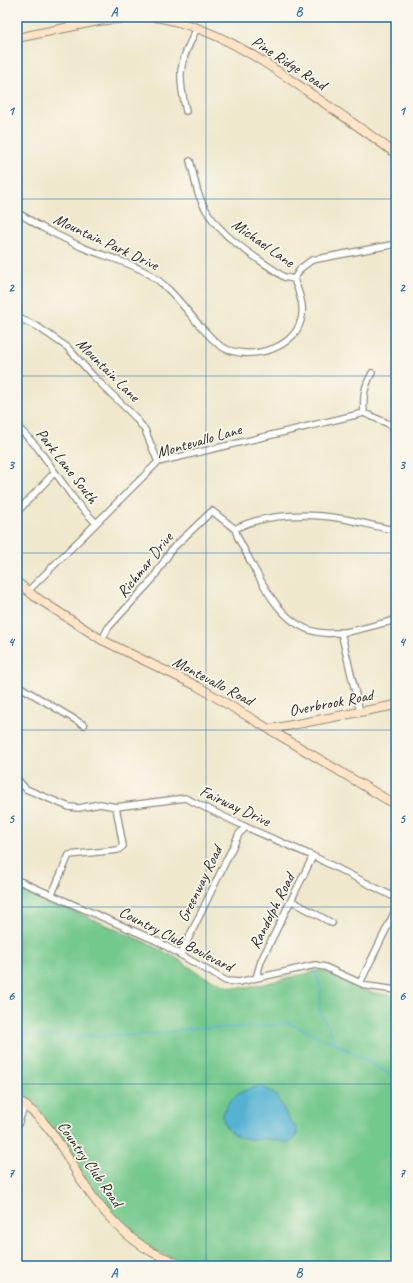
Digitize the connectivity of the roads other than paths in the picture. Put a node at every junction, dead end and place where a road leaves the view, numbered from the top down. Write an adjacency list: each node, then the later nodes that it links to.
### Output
1 (134, 17): 4 (main road)
2 (155, 17): 3 (main road, Pine Ridge Road)
3 (197, 28): 5 (street); 6 (main road, Pine Ridge Road)
4 (17, 38)
5 (186, 111)
6 (396, 154)
7 (190, 160): 10 (street, Michael Lane)
8 (17, 213): 10 (street, Mountain Park Drive)
9 (396, 244): 10 (street)
10 (294, 280)
11 (17, 317): 16 (street, Mountain Lane)
12 (372, 373): 13 (street)
13 (364, 413): 15 (street); 16 (street, Montevallo Lane)
14 (17, 426): 17 (street, Park Lane South)
15 (396, 430)
16 (158, 462): 19 (street, Montevallo Lane)
17 (54, 473): 18 (street); 19 (street, Park Lane South)
18 (17, 512)
19 (96, 523): 23 (street, Montevallo Lane)
20 (235, 529): 21 (street); 25 (street); 26 (street, Richmar Drive)
21 (396, 530)
22 (17, 582): 23 (main road, Montevallo Road)
23 (29, 590): 26 (main road, Montevallo Road)
24 (396, 620): 25 (street)
25 (341, 632): 29 (street)
26 (102, 640): 31 (main road, Montevallo Road)
27 (17, 685): 30 (street)
28 (396, 704): 29 (main road, Overbrook Road)
29 (360, 712): 31 (main road, Overbrook Road)
30 (84, 725)
31 (271, 729): 33 (main road, Montevallo Road)
32 (17, 779): 34 (street, Fairway Drive)
33 (396, 805)
34 (116, 807): 35 (street, Fairway Drive); 38 (street)
35 (246, 827): 36 (street, Fairway Drive); 43 (street, Greenway Road)
36 (313, 856): 39 (street, Fairway Drive); 40 (street, Randolph Road)
37 (17, 880): 38 (street, Country Club Boulevard)
38 (52, 894): 43 (street, Country Club Boulevard)
39 (396, 898)
40 (292, 901): 42 (street); 44 (street, Randolph Road)
41 (396, 909): 45 (street)
42 (332, 923)
43 (181, 954): 44 (street, Country Club Boulevard)
44 (256, 978): 45 (street, Country Club Boulevard)
45 (360, 983): 46 (street, Country Club Boulevard)
46 (396, 990)
47 (17, 1100): 48 (main road, Country Club Road)
48 (25, 1105): 49 (street); 50 (main road, Country Club Road)
49 (17, 1127)
50 (183, 1266)

